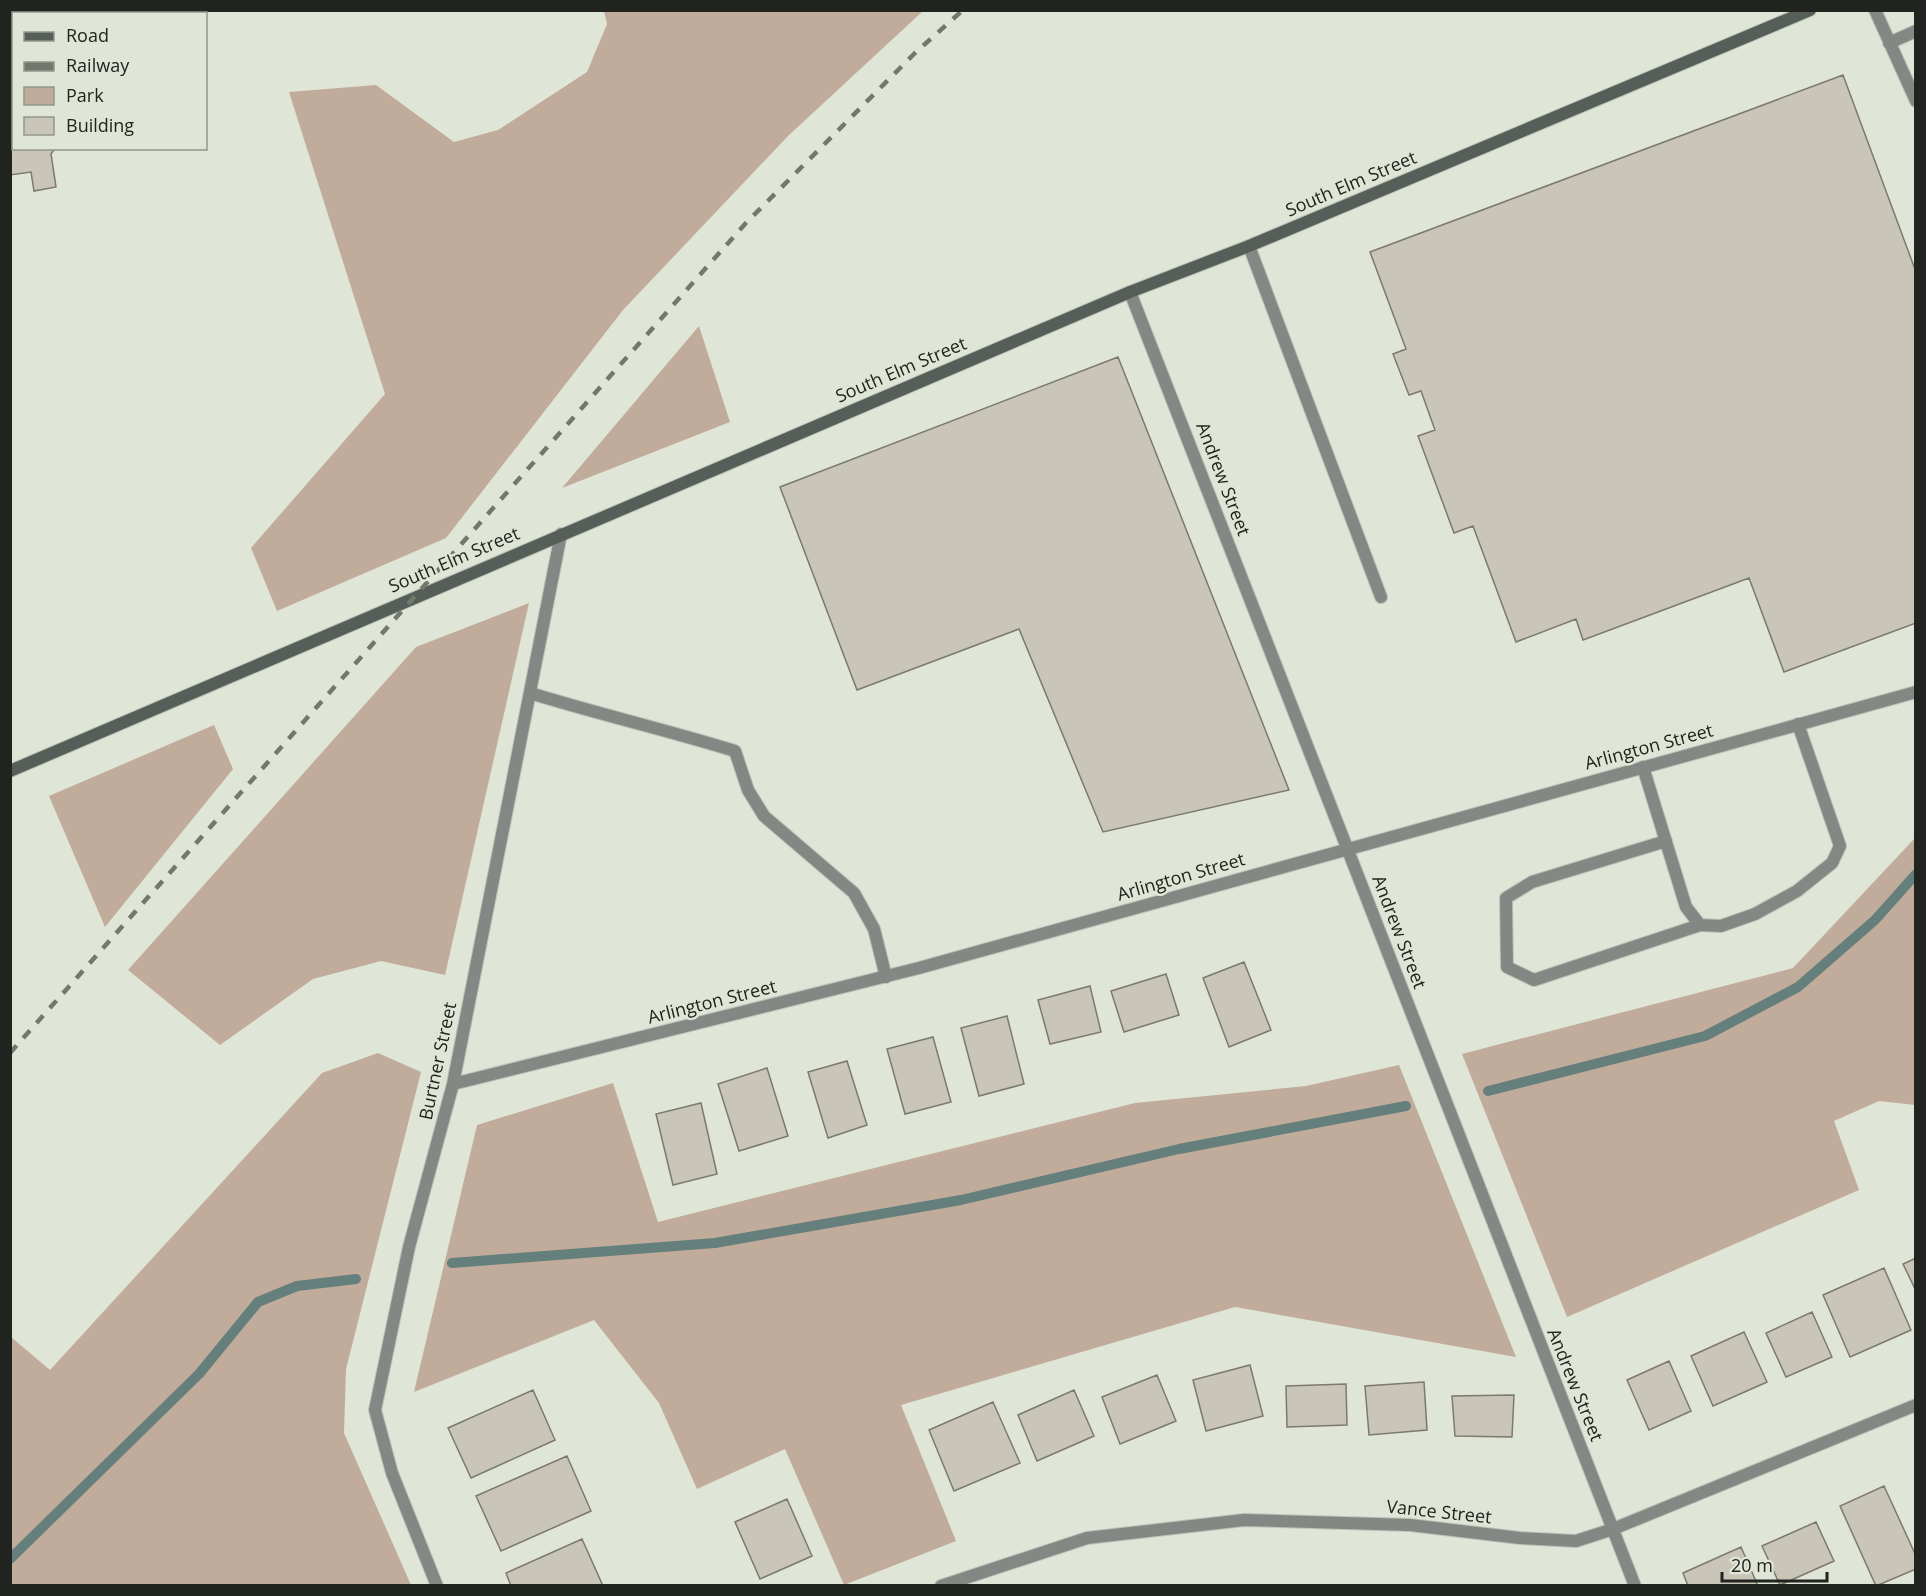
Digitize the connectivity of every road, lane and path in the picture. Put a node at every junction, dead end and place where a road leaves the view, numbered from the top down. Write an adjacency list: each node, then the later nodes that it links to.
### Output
1 (1810, 10): 6 (street, South Elm Street)
2 (1875, 10): 4 (street)
3 (1916, 31): 4 (street)
4 (1889, 43): 5 (street)
5 (1916, 101)
6 (1249, 246): 7 (street, South Elm Street); 9 (street)
7 (1130, 292): 8 (street, South Elm Street); 16 (street, Andrew Street)
8 (561, 534): 11 (street, Burtner Street); 14 (street, South Elm Street)
9 (1381, 597)
10 (1916, 692): 12 (street, Arlington Street)
11 (530, 693): 18 (street); 19 (street, Burtner Street)
12 (1798, 724): 13 (street, Arlington Street); 17 (street)
13 (1643, 767): 15 (street); 16 (street, Arlington Street)
14 (10, 771)
15 (1666, 842): 17 (street); 17 (street)
16 (1349, 849): 18 (street, Arlington Street); 21 (street, Andrew Street)
17 (1700, 926)
18 (886, 977): 19 (street, Arlington Street)
19 (453, 1084): 22 (street, Burtner Street)
20 (1916, 1406): 21 (street, Vance Street)
21 (1613, 1528): 23 (street, Vance Street); 24 (street, Andrew Street)
22 (437, 1586)
23 (941, 1586)
24 (1635, 1586)

